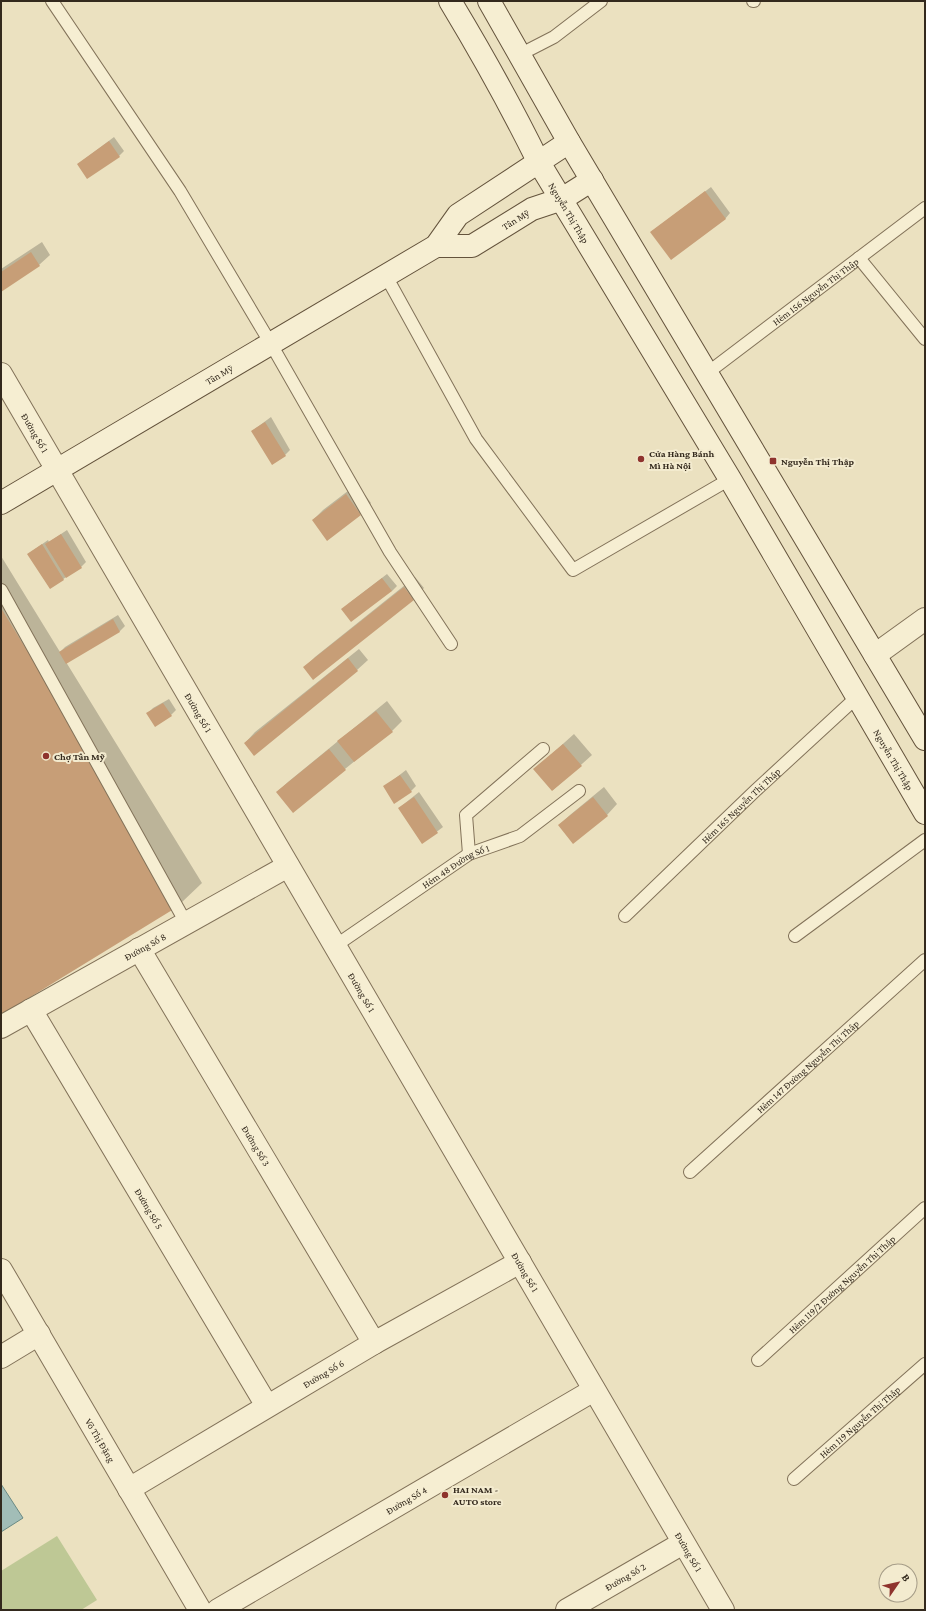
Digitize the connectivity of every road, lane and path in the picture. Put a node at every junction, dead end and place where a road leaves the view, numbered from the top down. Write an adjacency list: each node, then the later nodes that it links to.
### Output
1 (52, 1): 16 (lane)
2 (450, 1): 6 (street, Nguyễn Thị Thập)
3 (488, 1): 5 (street)
4 (601, 1): 5 (lane)
5 (519, 55): 6 (street); 7 (street)
6 (492, 72): 8 (street, Nguyễn Thị Thập)
7 (569, 142): 8 (street, Tân Mỹ); 9 (street)
8 (538, 161): 10 (street, Nguyễn Thị Thập); 12 (street, Tân Mỹ)
9 (592, 180): 10 (street, Tân Mỹ); 18 (street)
10 (562, 199): 12 (street, Tân Mỹ); 20 (street, Nguyễn Thị Thập)
11 (925, 208): 13 (lane, Hẻm 156 Nguyễn Thị Thập)
12 (436, 246): 14 (street, Tân Mỹ)
13 (859, 258): 15 (lane); 18 (lane, Hẻm 156 Nguyễn Thị Thập)
14 (386, 276): 16 (street, Tân Mỹ); 20 (lane)
15 (925, 339)
16 (271, 344): 19 (street, Tân Mỹ); 24 (lane)
17 (1, 374): 19 (street, Đường Số 1)
18 (706, 374): 25 (street)
19 (57, 470): 21 (street, Tân Mỹ); 33 (street, Đường Số 1)
20 (730, 479): 26 (street, Nguyễn Thị Thập)
21 (1, 502)
22 (1, 590): 35 (lane)
23 (925, 618): 25 (street)
24 (450, 644)
25 (875, 655): 27 (street)
26 (857, 697): 30 (street, Nguyễn Thị Thập); 34 (lane, Hẻm 165 Nguyễn Thị Thập)
27 (925, 739)
28 (543, 749): 32 (lane)
29 (579, 791): 32 (lane, Hẻm 48 Đường Số 1)
30 (925, 813)
31 (925, 840): 36 (lane)
32 (469, 854): 37 (lane, Hẻm 48 Đường Số 1)
33 (288, 866): 35 (street, Đường Số 8); 37 (street, Đường Số 1)
34 (625, 916)
35 (186, 923): 38 (street, Đường Số 8)
36 (795, 936)
37 (335, 946): 44 (street, Đường Số 1)
38 (139, 949): 40 (street, Đường Số 8); 47 (street, Đường Số 3)
39 (925, 960): 42 (lane, Hẻm 147 Đường Nguyễn Thị Thập)
40 (31, 1010): 41 (street, Đường Số 8); 52 (street, Đường Số 5)
41 (1, 1027)
42 (690, 1172)
43 (925, 1208): 49 (lane, Hẻm 119/2 Đường Nguyễn Thị Thập)
44 (520, 1262): 47 (street, Đường Số 6); 51 (street, Đường Số 1)
45 (1, 1270): 46 (street, Võ Thị Đặng)
46 (38, 1334): 48 (street); 54 (street, Võ Thị Đặng)
47 (374, 1343): 52 (street, Đường Số 6)
48 (1, 1357)
49 (758, 1360)
50 (925, 1364): 53 (lane, Hẻm 119 Nguyễn Thị Thập)
51 (594, 1390): 55 (street, Đường Số 1); 57 (street, Đường Số 4)
52 (267, 1406): 54 (street, Đường Số 6)
53 (794, 1479)
54 (129, 1489): 56 (street, Võ Thị Đặng)
55 (683, 1543): 58 (street, Đường Số 2); 59 (street, Đường Số 1)
56 (200, 1610)
57 (218, 1610)
58 (567, 1610)
59 (723, 1610)

